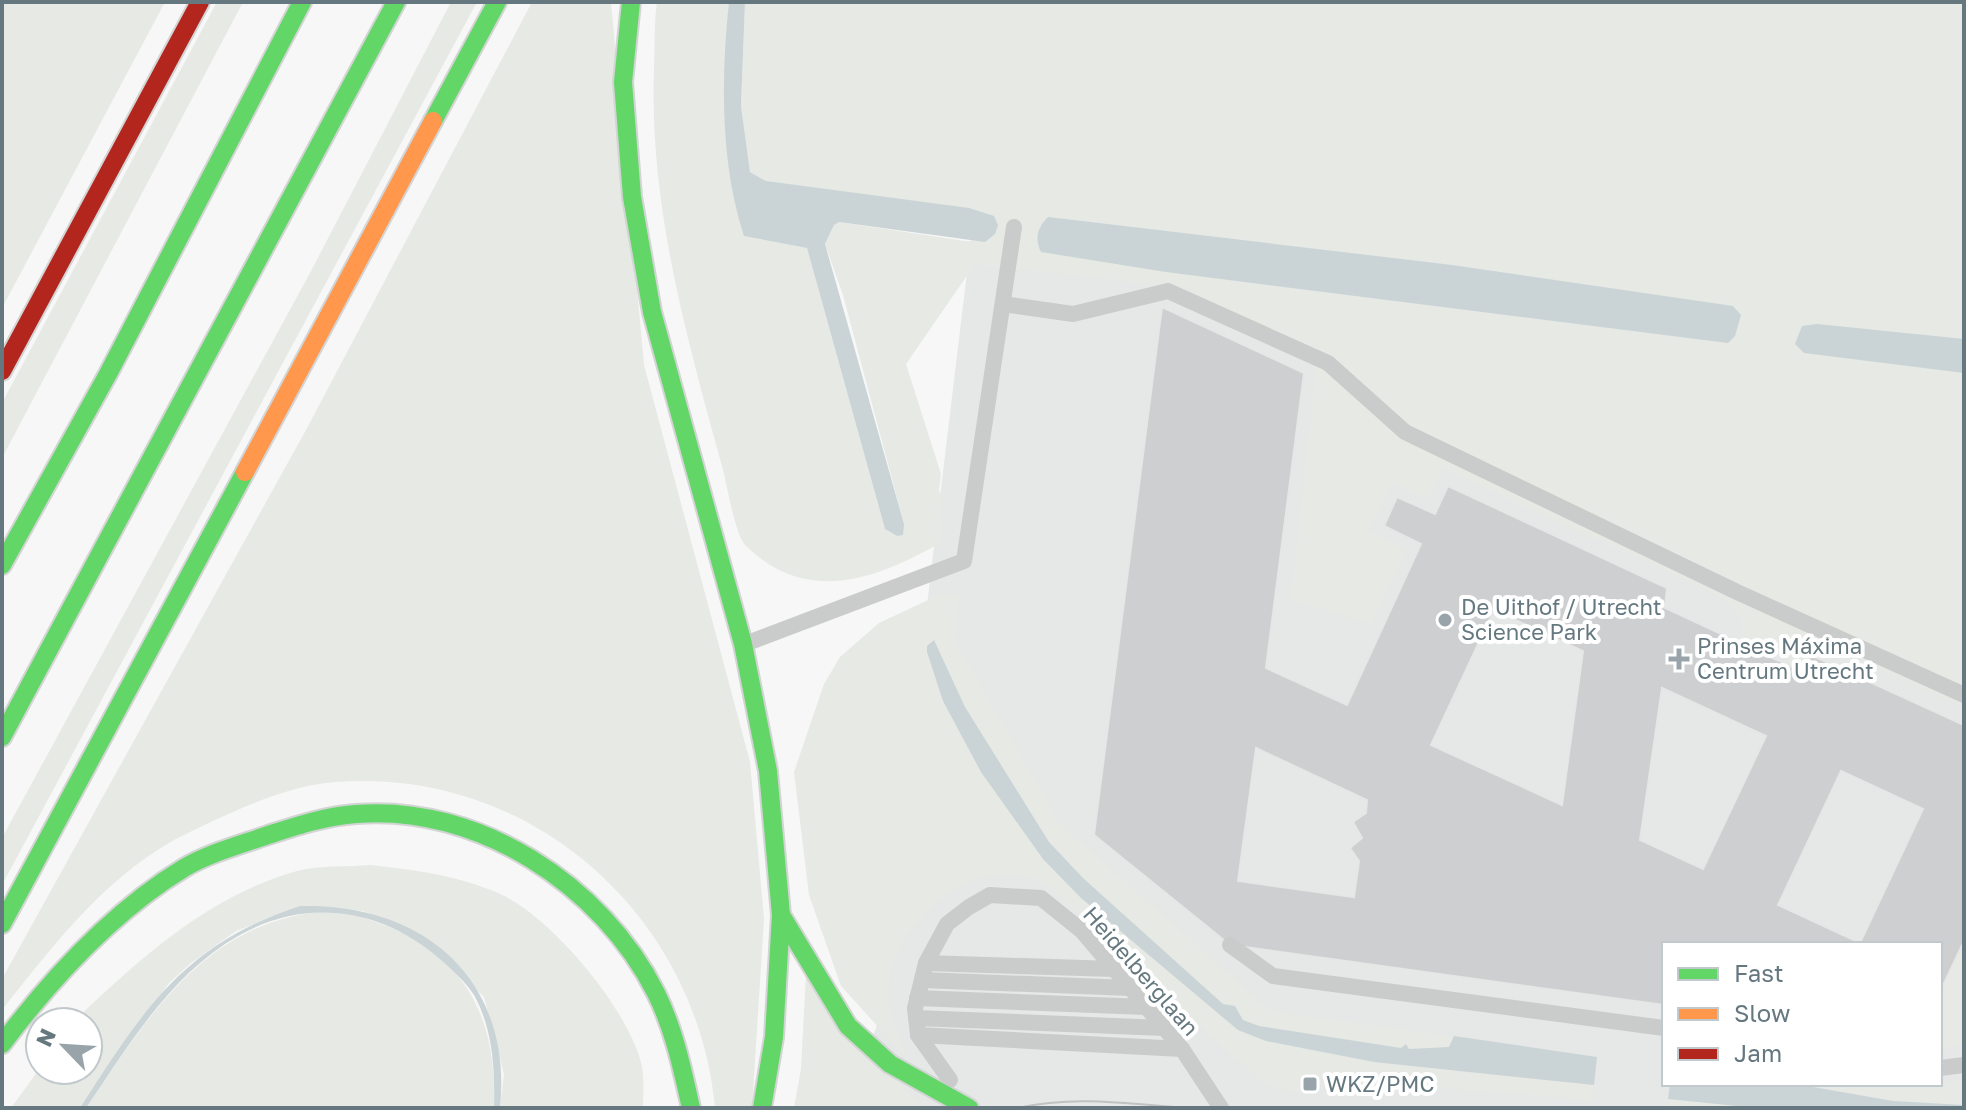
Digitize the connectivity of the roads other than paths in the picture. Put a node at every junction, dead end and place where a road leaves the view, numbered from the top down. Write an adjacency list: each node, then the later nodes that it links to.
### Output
1 (200, 2): 8 (highway)
2 (302, 2): 9 (highway)
3 (396, 2): 12 (highway)
4 (497, 2): 14 (highway)
5 (631, 2): 10 (highway)
6 (1014, 227): 7 (lane)
7 (1003, 304): 10 (lane); 11 (lane)
8 (2, 371)
9 (2, 565)
10 (743, 644): 13 (highway)
11 (1964, 695)
12 (2, 737)
13 (781, 915): 29 (highway); 30 (highway)
14 (2, 924)
15 (1230, 945): 23 (lane)
16 (1114, 969): 17 (lane); 17 (lane, Heidelberglaan); 18 (lane, Heidelberglaan)
17 (924, 971): 18 (lane); 19 (lane, Heidelberglaan)
18 (1131, 988): 20 (lane, Heidelberglaan)
19 (917, 998): 20 (lane); 21 (lane, Heidelberglaan)
20 (1146, 1007): 22 (lane, Heidelberglaan)
21 (917, 1027): 22 (lane); 25 (lane); 31 (lane)
22 (1164, 1028): 25 (lane, Heidelberglaan)
23 (1662, 1028)
24 (2, 1044): 28 (highway)
25 (1182, 1049): 32 (lane, Heidelberglaan)
26 (1964, 1065): 27 (lane)
27 (1942, 1068)
28 (691, 1108)
29 (762, 1108)
30 (969, 1108)
31 (986, 1108)
32 (1221, 1108)

